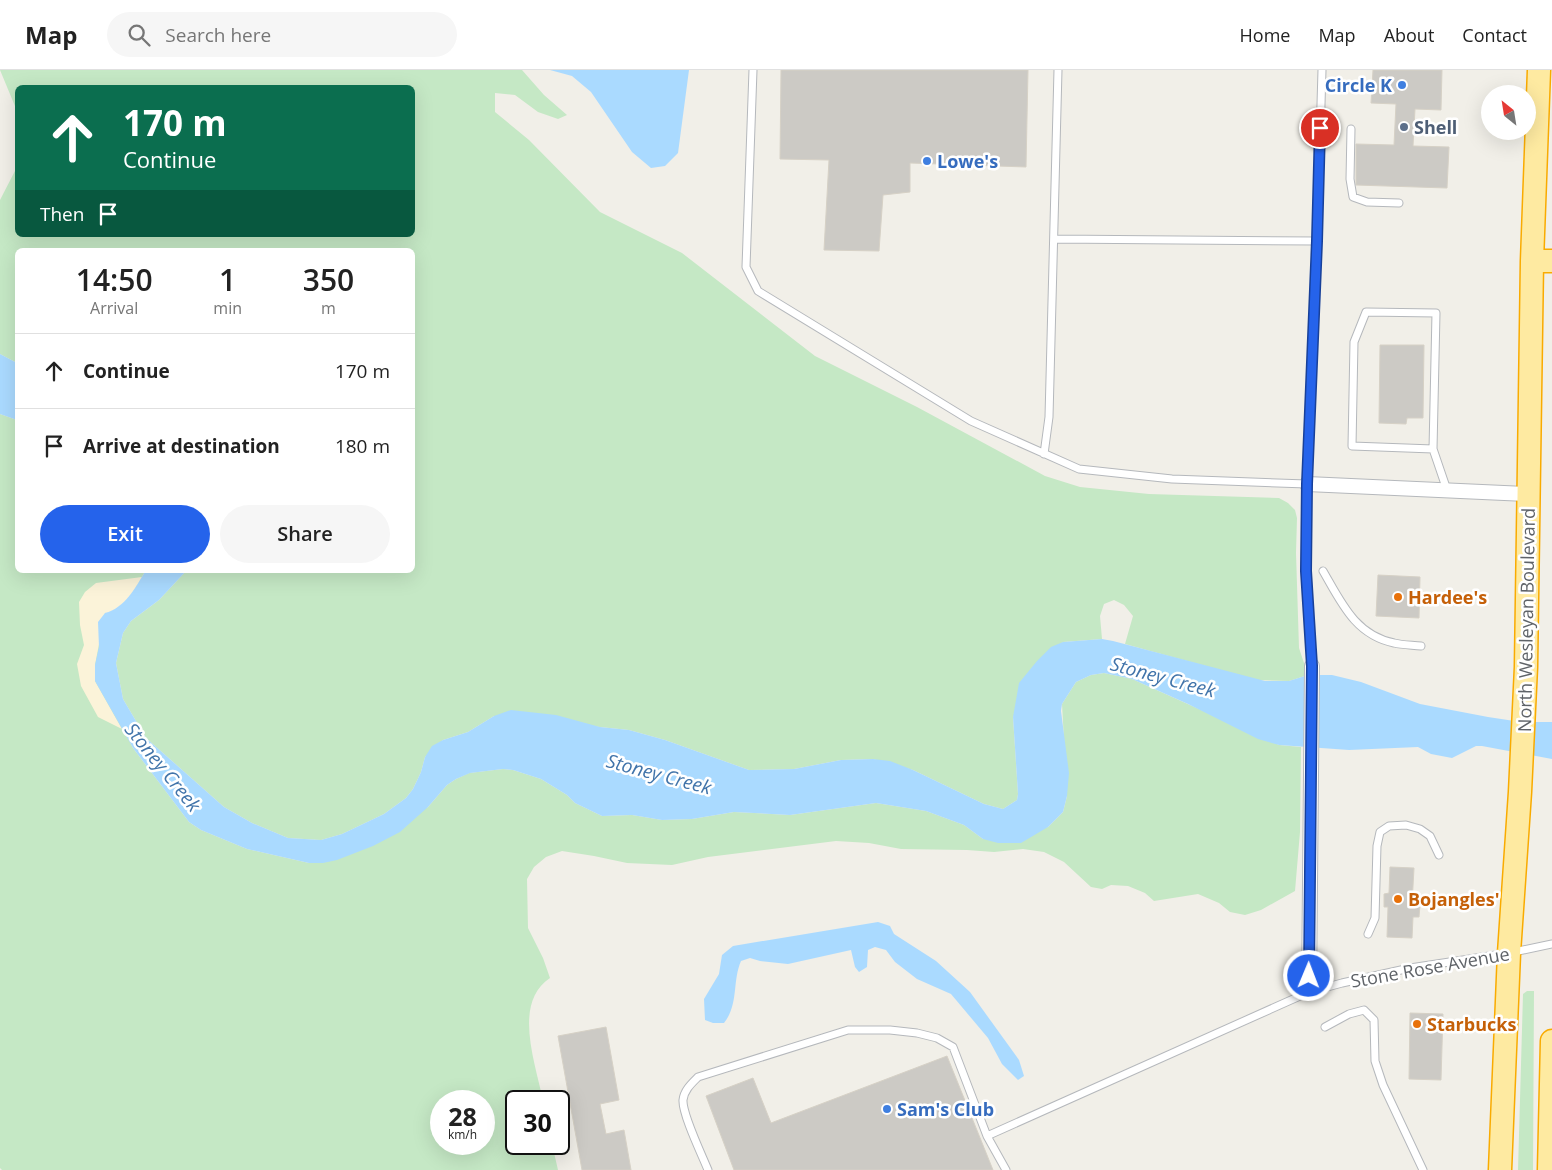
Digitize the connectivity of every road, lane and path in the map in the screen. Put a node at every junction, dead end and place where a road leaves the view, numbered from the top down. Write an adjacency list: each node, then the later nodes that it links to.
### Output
1 (753, 70): 11 (lane)
2 (1058, 70): 7 (lane)
3 (1322, 70): 8 (lane)
4 (1539, 70): 9 (highway, North Wesleyan Boulevard)
5 (1351, 129): 6 (lane)
6 (1399, 203)
7 (1054, 240): 8 (lane); 11 (lane)
8 (1317, 241): 12 (lane)
9 (1542, 261): 14 (highway, North Wesleyan Boulevard)
10 (1433, 449): 10 (lane); 13 (lane)
11 (1044, 454): 12 (lane)
12 (1307, 484): 13 (street); 17 (lane)
13 (1447, 490): 14 (street)
14 (1528, 494): 21 (highway, North Wesleyan Boulevard)
15 (1322, 571): 16 (lane)
16 (1421, 646)
17 (1312, 666): 22 (street)
18 (1439, 855): 19 (lane)
19 (1368, 934)
20 (1552, 944): 21 (lane, Stone Rose Avenue)
21 (1508, 953): 22 (lane, Stone Rose Avenue); 29 (highway, North Wesleyan Boulevard)
22 (1309, 992): 25 (lane, Stone Rose Avenue)
23 (1325, 1028): 28 (lane)
24 (1552, 1042): 30 (highway)
25 (987, 1136): 26 (lane); 27 (lane)
26 (708, 1170)
27 (1006, 1170)
28 (1424, 1170)
29 (1500, 1170)
30 (1549, 1170)

